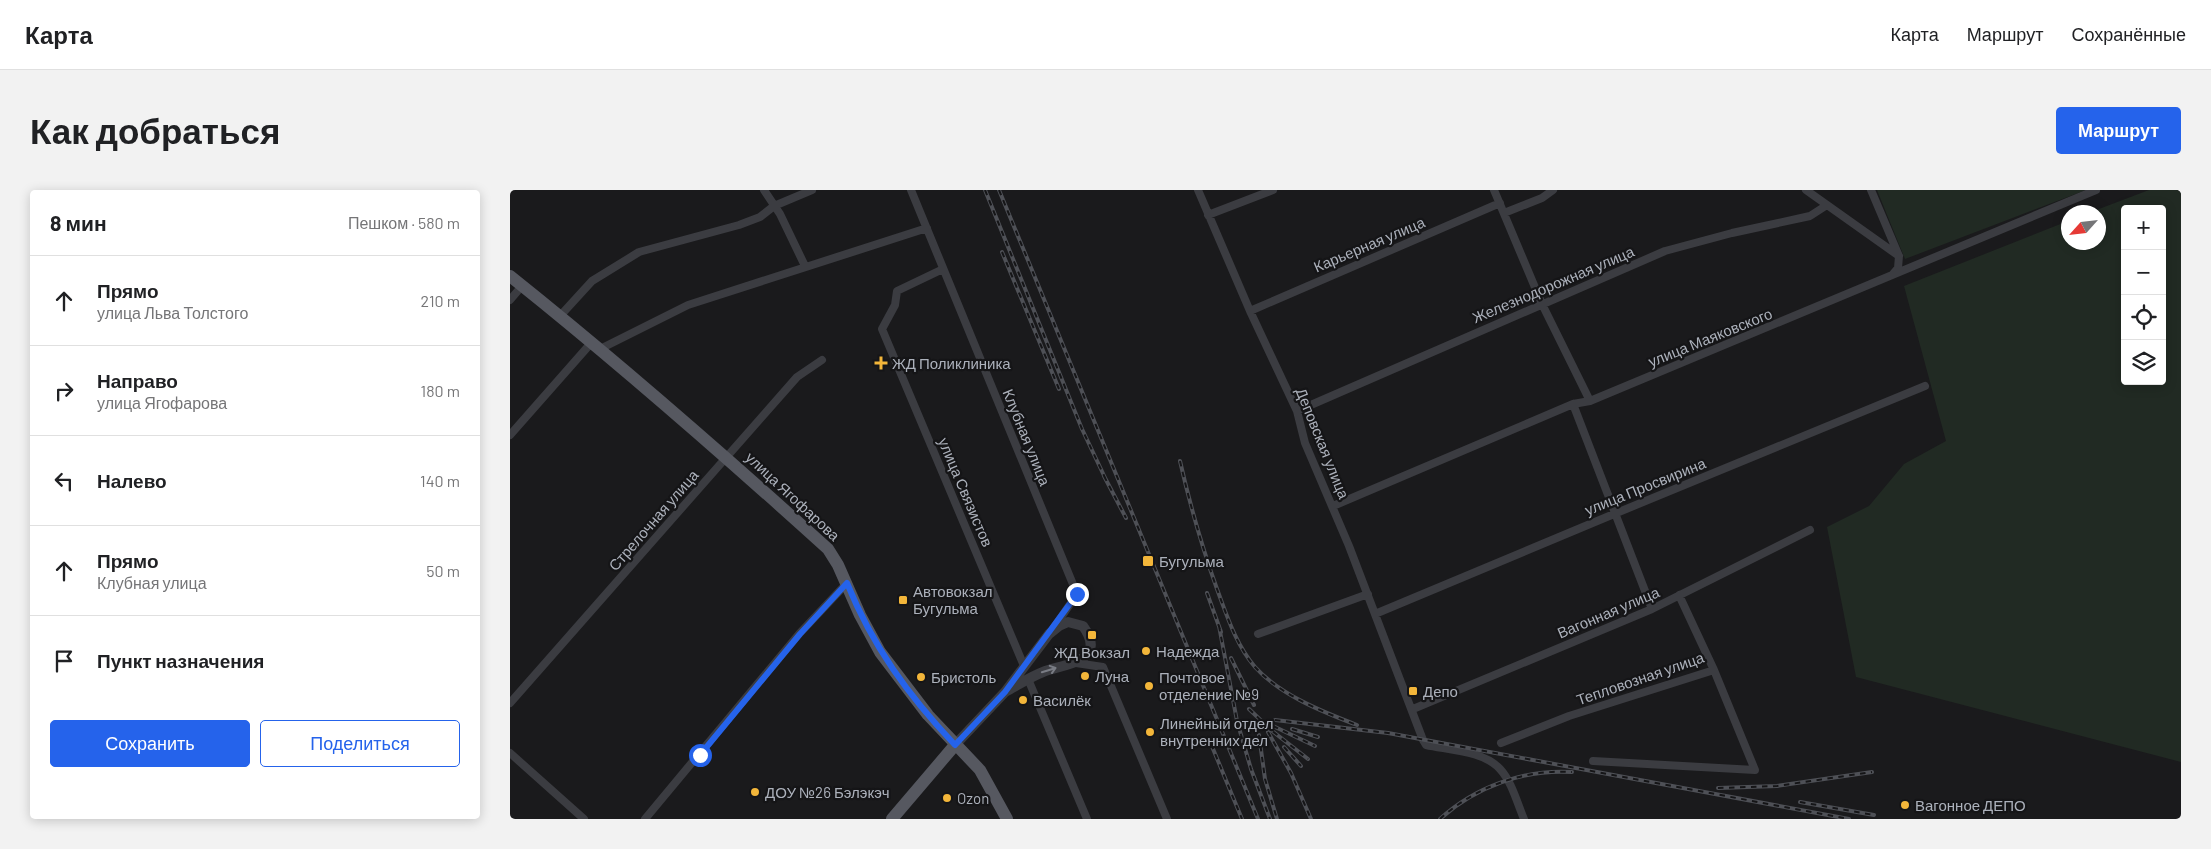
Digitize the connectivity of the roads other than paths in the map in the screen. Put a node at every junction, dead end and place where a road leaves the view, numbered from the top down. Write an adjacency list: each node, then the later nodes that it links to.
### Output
1 (764, 190): 15 (street)
2 (812, 190): 15 (street)
3 (911, 190): 18 (street, Клубная улица)
4 (1198, 190): 17 (street, Деповская улица)
5 (1273, 190): 17 (street)
6 (1494, 190): 12 (street)
7 (1553, 190): 16 (street)
8 (1806, 190): 13 (street)
9 (1866, 190): 14 (street)
10 (1871, 190): 14 (street)
11 (2096, 190): 23 (street, улица Маяковского)
12 (1500, 203): 16 (street); 27 (street, Карьерная улица)
13 (1827, 205): 19 (street); 26 (street, Железнодорожная улица)
14 (1879, 205): 19 (street)
15 (774, 206): 20 (street); 28 (street)
16 (1504, 213): 26 (street)
17 (1208, 215): 27 (street, Деповская улица)
18 (926, 228): 20 (street); 21 (street, Клубная улица)
19 (1899, 256): 23 (street)
20 (804, 266): 29 (street)
21 (943, 269): 45 (street, Клубная улица); 48 (street, улица Связистов)
22 (510, 276): 24 (main road, улица Ягофарова)
23 (1891, 276): 32 (street, улица Маяковского)
24 (522, 286): 25 (street); 28 (main road, улица Ягофарова)
25 (510, 300)
26 (1542, 304): 32 (street); 34 (street, Железнодорожная улица)
27 (1250, 311): 34 (street, Деповская улица)
28 (560, 316): 29 (main road, улица Ягофарова)
29 (596, 345): 35 (street); 36 (main road, улица Ягофарова)
30 (822, 360): 36 (street, Стрелочная улица)
31 (1926, 386): 38 (street, улица Просвирина)
32 (1590, 401): 33 (street, улица Маяковского)
33 (1573, 404): 37 (street, улица Маяковского); 38 (street)
34 (1297, 411): 37 (street, Деповская улица)
35 (510, 435)
36 (726, 456): 40 (main road, улица Ягофарова); 52 (street, Стрелочная улица)
37 (1333, 506): 41 (street, Деповская улица)
38 (1614, 514): 43 (street); 44 (street, улица Просвирина)
39 (1810, 530): 42 (street, Вагонная улица)
40 (847, 583): 55 (main road, улица Ягофарова); 59 (street)
41 (1368, 594): 44 (street, Деповская улица); 46 (street)
42 (1679, 595): 43 (street, Вагонная улица); 49 (street, Тепловозная улица)
43 (1652, 608): 53 (street, Вагонная улица)
44 (1375, 614): 53 (street, Деповская улица)
45 (1049, 634): 47 (street); 48 (street)
46 (1258, 634)
47 (1076, 663): 50 (street, one-way to 47); 63 (street)
48 (1024, 666): 51 (street)
49 (1714, 670): 54 (street, Тепловозная улица); 57 (street)
50 (1028, 680): 51 (street); 62 (street)
51 (1005, 692): 55 (street)
52 (510, 703)
53 (1413, 710): 64 (street, Деповская улица)
54 (1501, 743)
55 (955, 745): 60 (main road); 61 (main road, улица Ягофарова)
56 (510, 753): 58 (street)
57 (1593, 761)
58 (584, 819)
59 (646, 819)
60 (892, 819)
61 (1007, 819)
62 (1087, 819)
63 (1167, 819)
64 (1524, 819)

